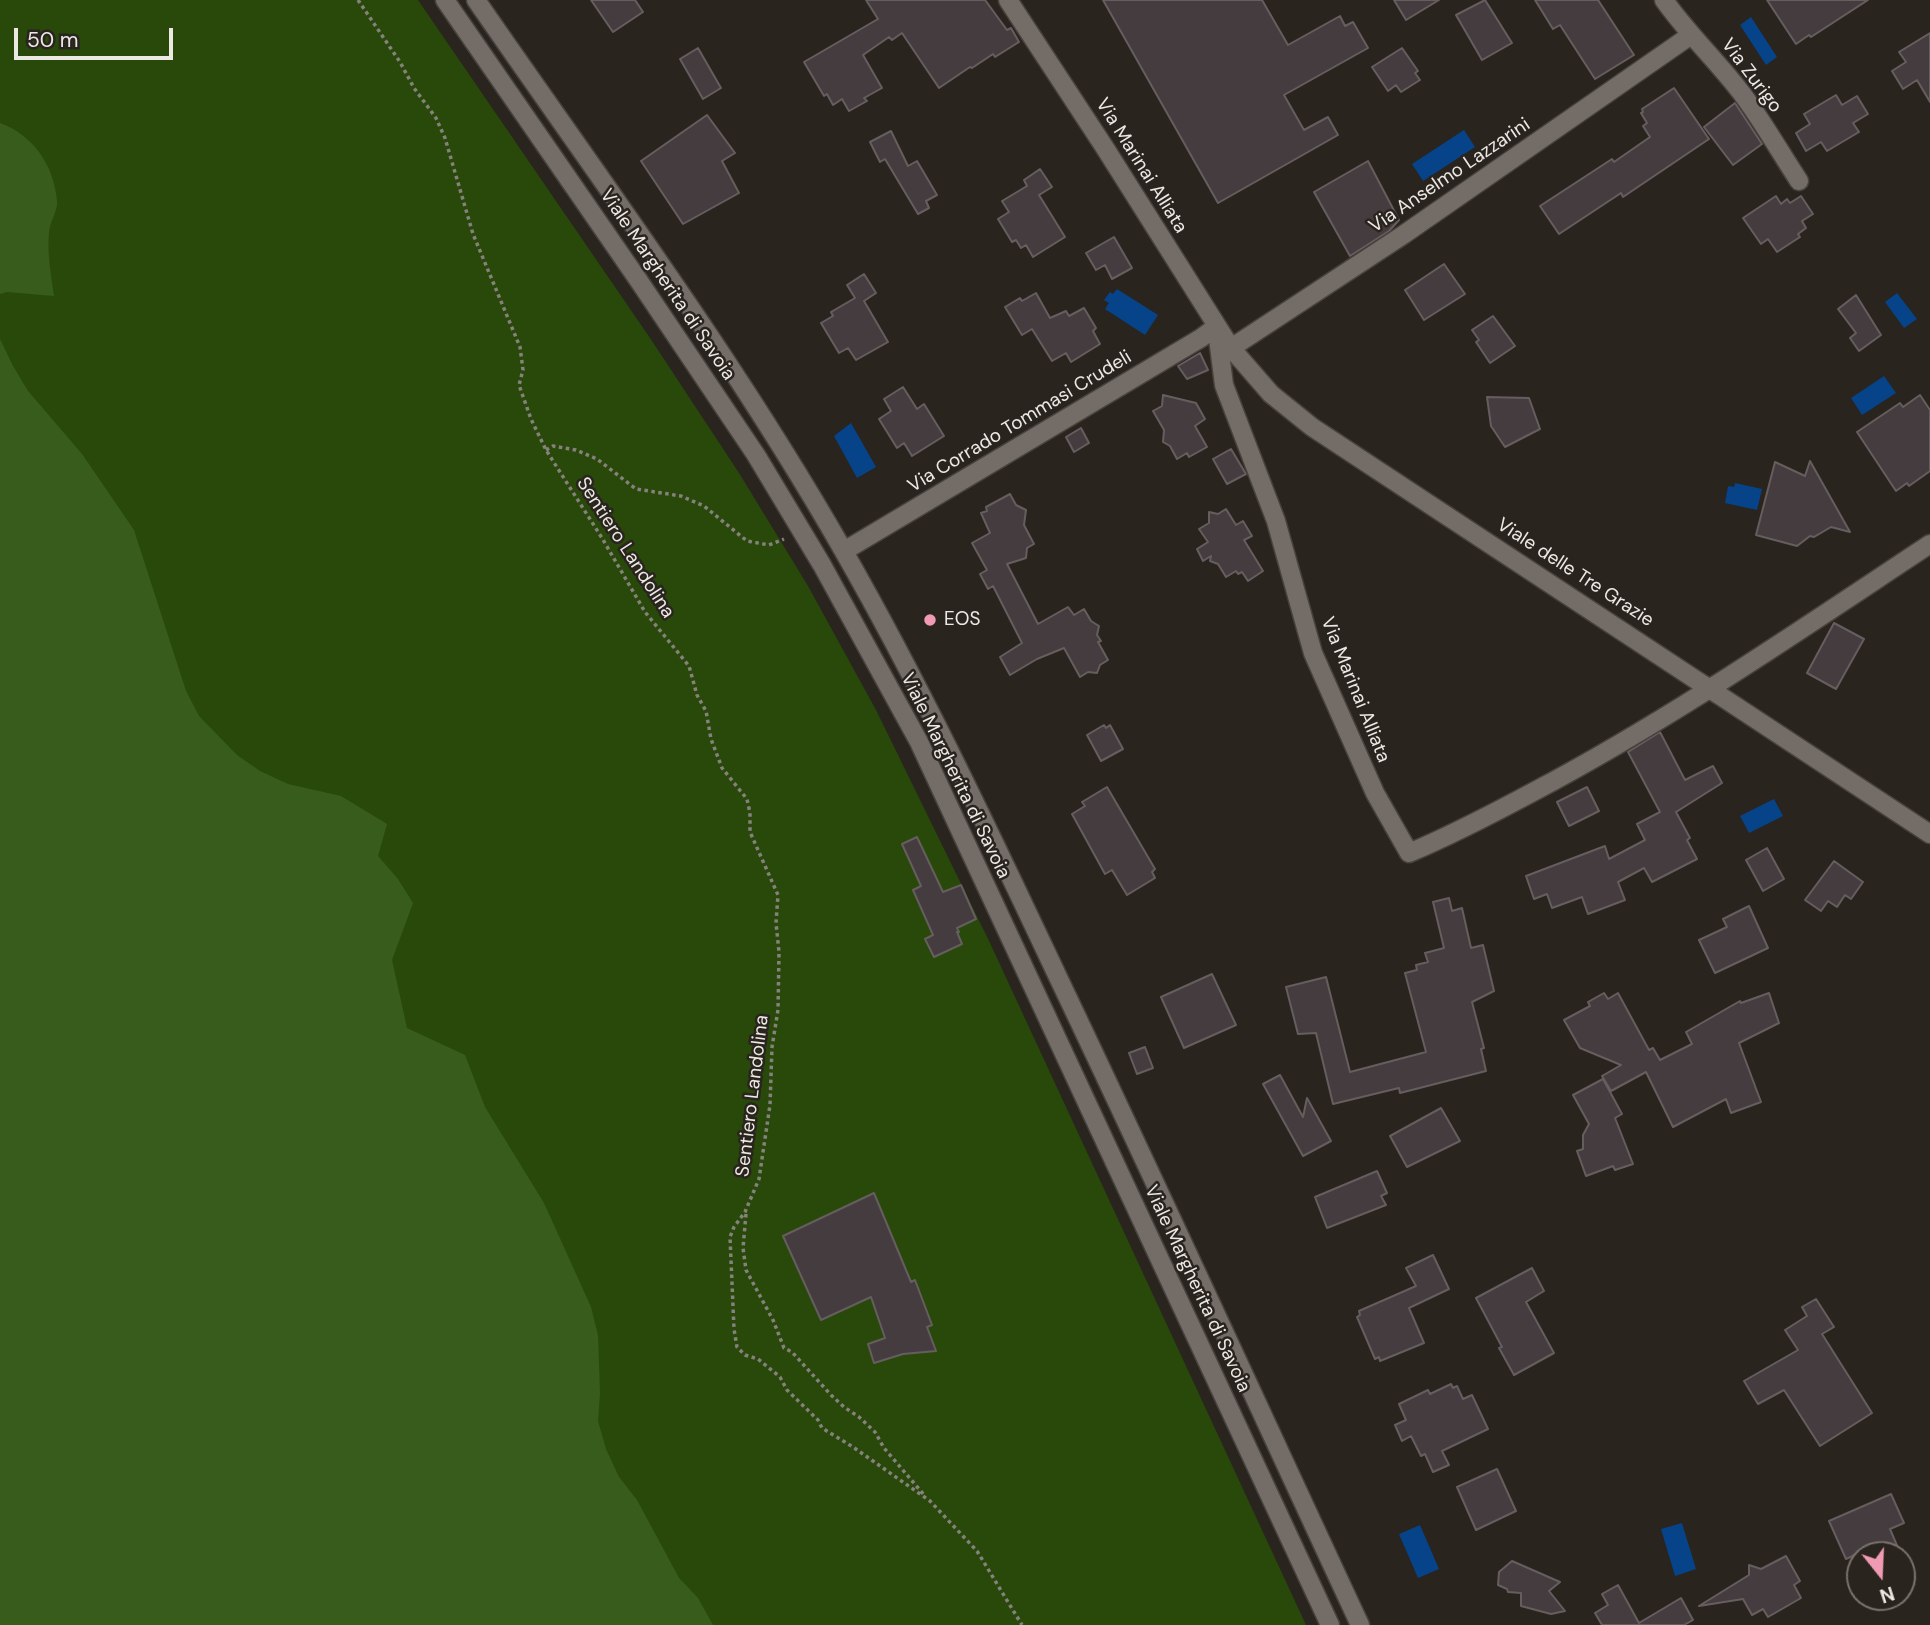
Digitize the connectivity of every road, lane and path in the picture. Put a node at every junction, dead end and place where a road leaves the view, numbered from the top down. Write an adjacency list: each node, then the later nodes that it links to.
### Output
1 (358, 0): 10 (path, Sentiero Landolina)
2 (445, 0): 19 (street, Viale Margherita di Savoia)
3 (476, 0): 13 (street, Viale Margherita di Savoia)
4 (1008, 0): 8 (street, Via Marinai Alliata)
5 (1664, 0): 6 (street, Via Zurigo)
6 (1691, 35): 7 (street, Via Zurigo); 9 (street, Via Anselmo Lazzarini)
7 (1799, 181)
8 (1216, 327): 9 (street, Viale delle Tre Grazie); 13 (street, Via Corrado Tommasi Crudeli); 14 (street, Via Marinai Alliata)
9 (1231, 348): 14 (street, Viale delle Tre Grazie)
10 (546, 450): 11 (path); 16 (path, Sentiero Landolina)
11 (784, 539)
12 (1930, 544): 14 (street, Via Marinai Alliata)
13 (844, 551): 20 (street, Viale Margherita di Savoia)
14 (1712, 688): 15 (street, Viale delle Tre Grazie)
15 (1930, 834)
16 (745, 1212): 17 (path, Sentiero Landolina); 17 (path, Sentiero Landolina)
17 (930, 1501): 18 (path, Sentiero Landolina)
18 (1021, 1625)
19 (1330, 1625)
20 (1360, 1625)

